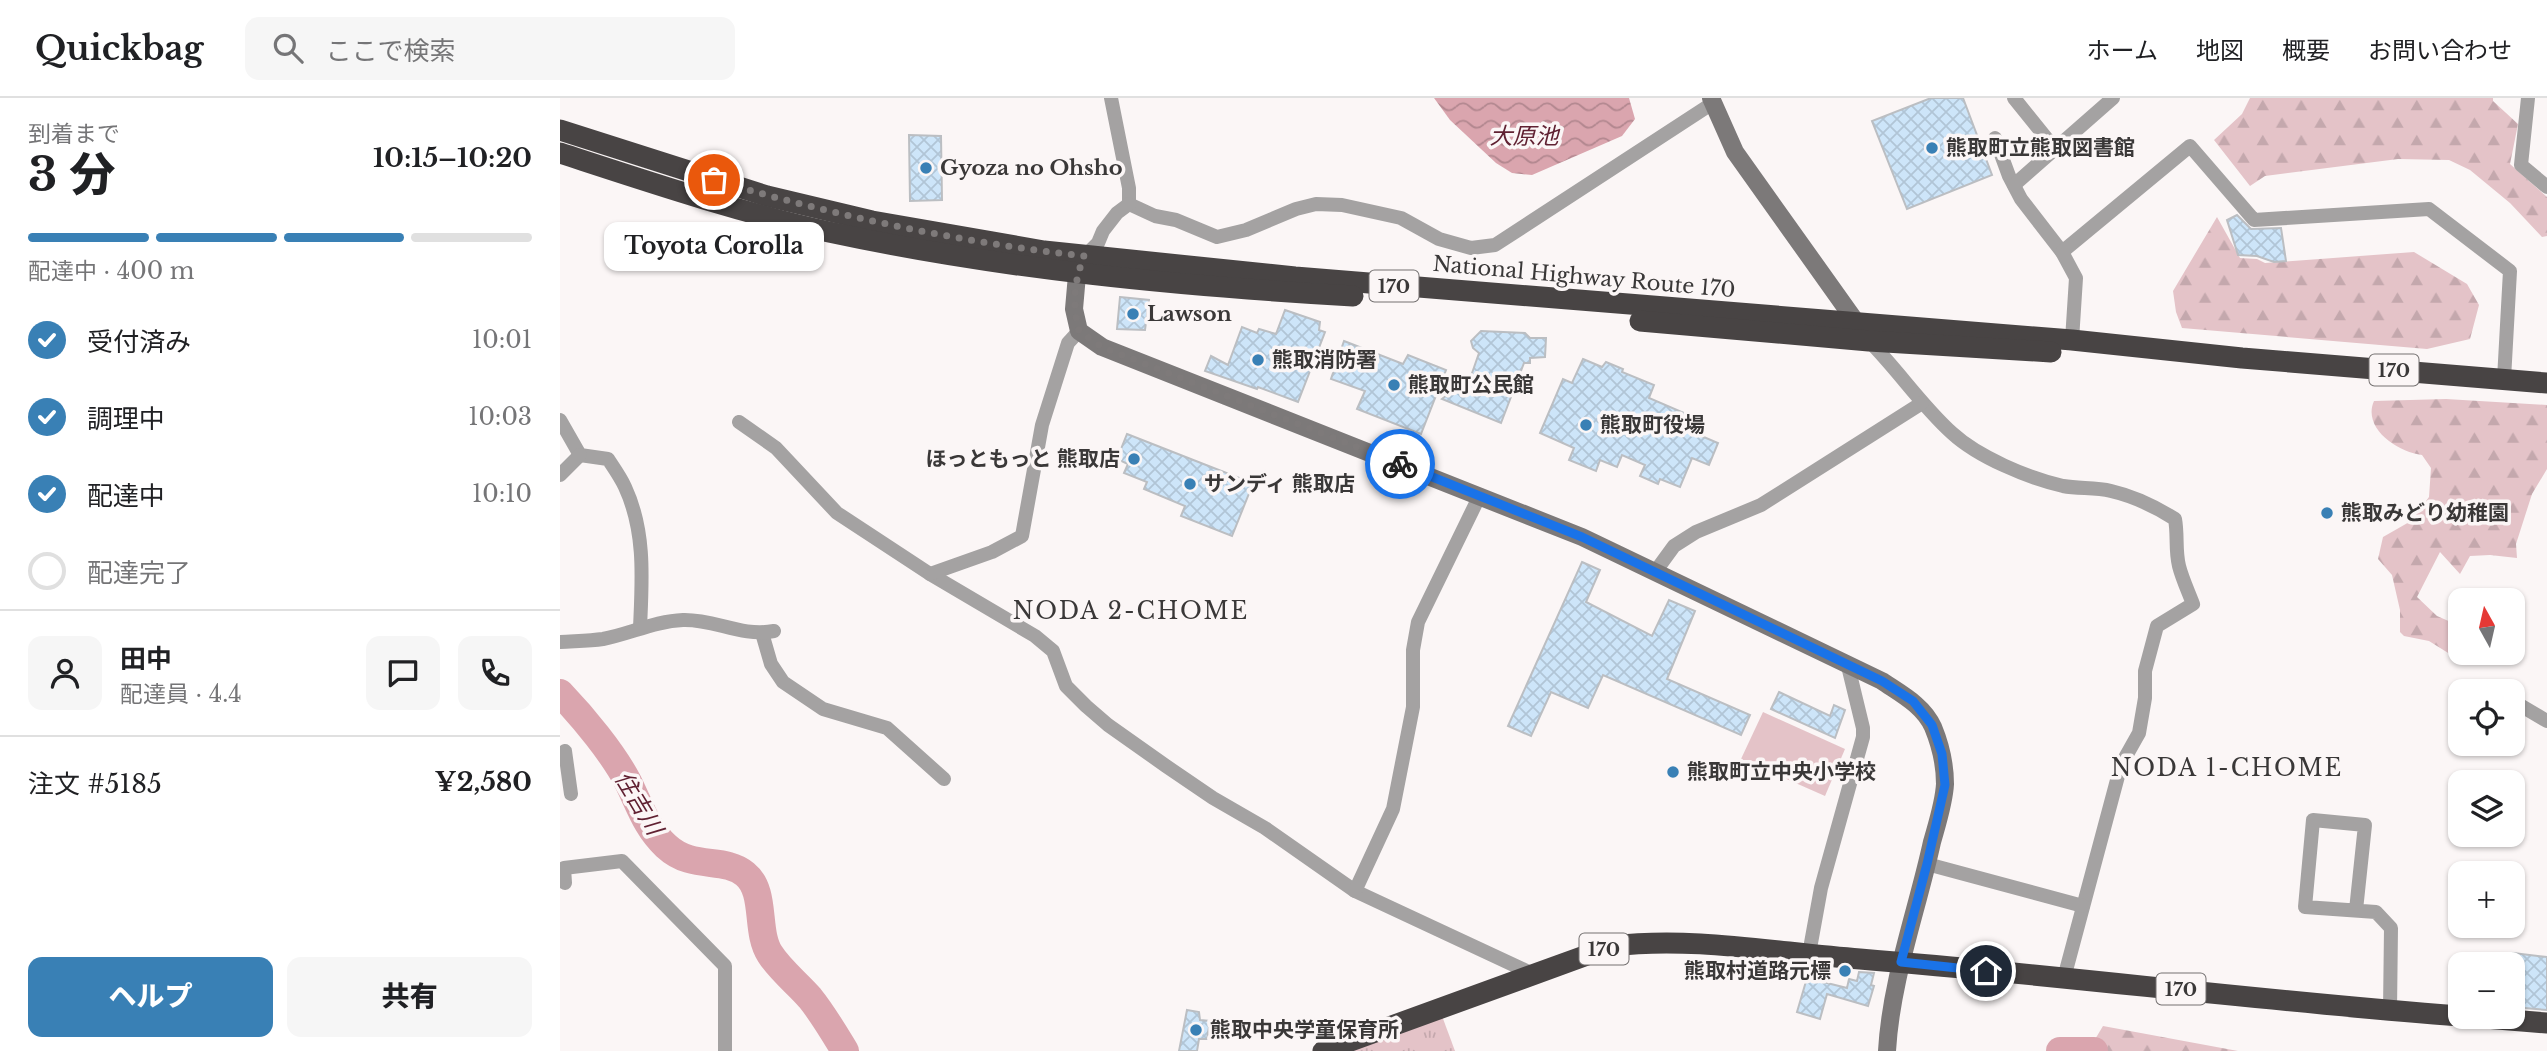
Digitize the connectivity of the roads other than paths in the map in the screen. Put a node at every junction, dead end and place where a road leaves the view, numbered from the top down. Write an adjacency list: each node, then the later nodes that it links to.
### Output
1 (1111, 98): 12 (street)
2 (2014, 98): 8 (street)
3 (2113, 98): 8 (street)
4 (2528, 98): 11 (street)
5 (1712, 101): 12 (street); 15 (street)
6 (560, 130): 14 (highway, National Highway Route 170 / 170)
7 (1995, 138): 10 (street)
8 (2055, 149): 10 (street)
9 (560, 153): 14 (highway, National Highway Route 170 / 170)
10 (2014, 185): 13 (street)
11 (2547, 187)
12 (1129, 204): 14 (street)
13 (2062, 252): 17 (street); 20 (street)
14 (1081, 265): 15 (highway, National Highway Route 170 / 170); 16 (street); 18 (highway, National Highway Route 170 / 170)
15 (1857, 322): 17 (highway, National Highway Route 170 / 170); 18 (street)
16 (1079, 331): 27 (street); 29 (street)
17 (2072, 340): 19 (highway, National Highway Route 170 / 170)
18 (1869, 341): 19 (highway, National Highway Route 170 / 170); 22 (street)
19 (2242, 358): 20 (highway, National Highway Route 170 / 170)
20 (2504, 379): 21 (highway, National Highway Route 170 / 170)
21 (2547, 383)
22 (1922, 403): 28 (street); 41 (street)
23 (560, 420): 25 (street)
24 (739, 422): 29 (street)
25 (580, 455): 26 (street); 30 (street)
26 (560, 475)
27 (1480, 495): 28 (street); 40 (street)
28 (1655, 572): 32 (street)
29 (930, 574): 40 (street)
30 (640, 628): 31 (street); 36 (street)
31 (560, 642)
32 (1848, 666): 38 (street); 43 (street)
33 (2525, 708): 34 (street)
34 (2547, 721)
35 (565, 751): 37 (street)
36 (944, 779)
37 (571, 794)
38 (1927, 864): 41 (street); 44 (street)
39 (565, 883): 51 (street)
40 (1356, 891): 45 (street)
41 (2083, 906): 46 (street)
42 (2356, 910): 42 (street); 47 (street)
43 (1809, 954): 44 (highway, 170); 45 (highway, 170)
44 (1901, 962): 46 (highway, 170); 53 (street)
45 (1533, 974): 52 (highway, 170)
46 (2064, 978): 47 (highway, 170)
47 (2390, 1010): 48 (highway, 170)
48 (2448, 1015)
49 (2525, 1021): 50 (highway)
50 (2547, 1023)
51 (725, 1051)
52 (1323, 1051)
53 (1887, 1051)

